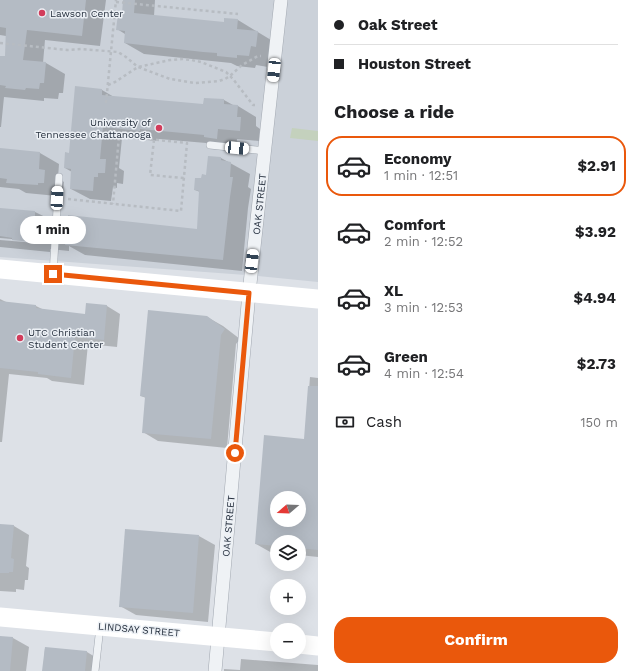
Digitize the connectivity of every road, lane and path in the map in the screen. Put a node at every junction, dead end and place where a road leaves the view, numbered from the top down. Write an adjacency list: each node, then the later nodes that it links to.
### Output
1 (282, 0): 6 (street, OAK STREET)
2 (116, 1): 3 (path); 5 (path)
3 (238, 14)
4 (0, 43): 5 (path)
5 (111, 51): 7 (path); 9 (path)
6 (275, 57): 8 (path); 11 (street, OAK STREET)
7 (138, 67): 8 (path); 8 (path); 9 (path)
8 (230, 76): 11 (path)
9 (108, 84): 10 (path)
10 (106, 103)
11 (270, 108): 14 (street, OAK STREET)
12 (154, 140): 16 (path); 16 (path); 18 (path)
13 (210, 145): 14 (lane)
14 (265, 151): 21 (street, OAK STREET)
15 (59, 177): 17 (lane)
16 (184, 178): 18 (path)
17 (57, 198): 18 (path); 20 (lane)
18 (113, 204)
19 (0, 269): 20 (street)
20 (53, 274): 21 (street)
21 (249, 293): 22 (street); 25 (street, OAK STREET)
22 (318, 299)
23 (0, 617): 24 (street, LINDSAY STREET)
24 (100, 626): 25 (street, LINDSAY STREET); 29 (lane)
25 (218, 637): 26 (street, LINDSAY STREET); 30 (street, OAK STREET)
26 (270, 641)
27 (306, 645): 28 (street)
28 (318, 646)
29 (95, 671)
30 (215, 671)

